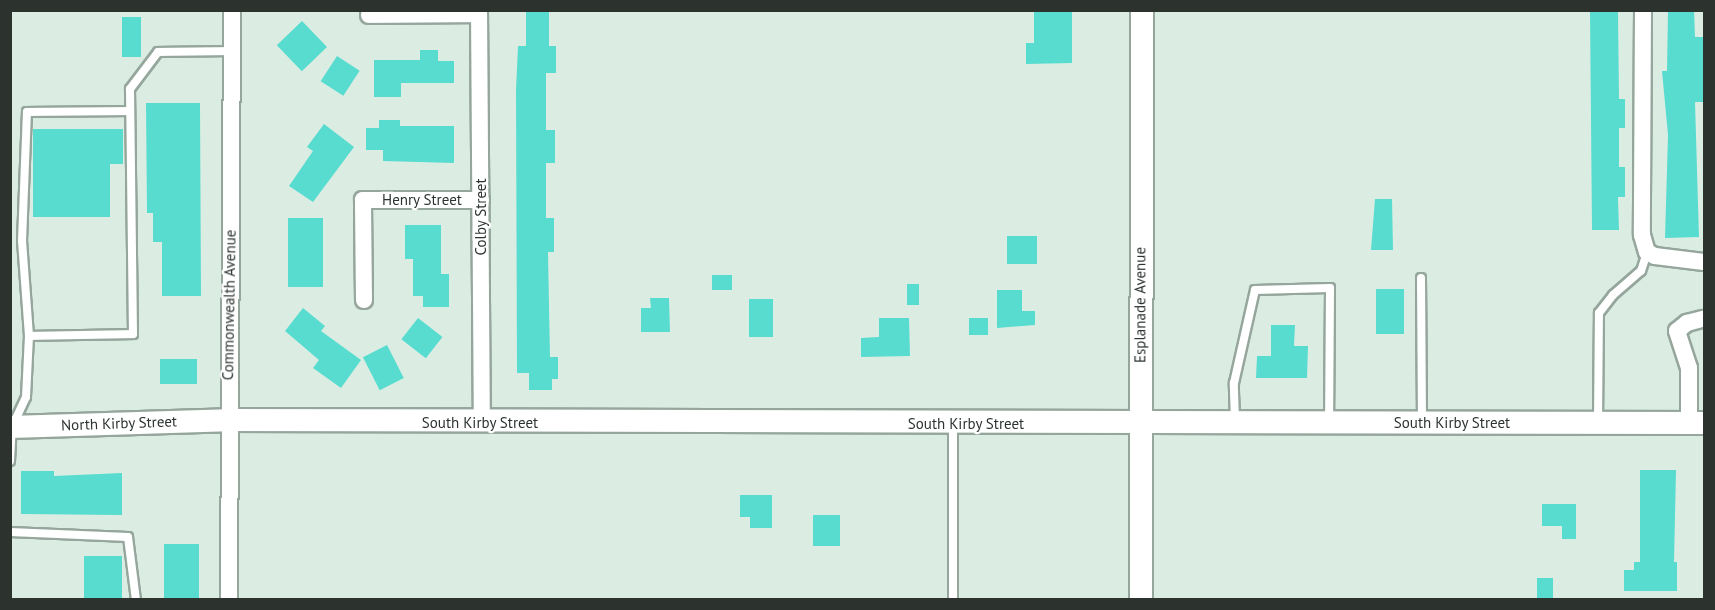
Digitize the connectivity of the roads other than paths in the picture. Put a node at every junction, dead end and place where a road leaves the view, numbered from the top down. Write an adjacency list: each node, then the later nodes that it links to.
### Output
1 (232, 10): 6 (street, Commonwealth Avenue)
2 (1142, 10): 22 (street, Esplanade Avenue)
3 (1643, 10): 9 (street)
4 (479, 12): 5 (street); 8 (street, Colby Street)
5 (369, 15)
6 (231, 51): 7 (lane); 15 (street, Commonwealth Avenue)
7 (130, 111): 14 (lane); 14 (lane)
8 (481, 200): 12 (street, Henry Street); 18 (street, Colby Street)
9 (1647, 252): 10 (street); 23 (lane)
10 (1704, 262)
11 (1421, 278): 17 (lane)
12 (364, 300)
13 (1704, 320): 20 (street)
14 (29, 336): 24 (lane)
15 (227, 420): 18 (street, South Kirby Street); 24 (street, North Kirby Street); 28 (street, Commonwealth Avenue)
16 (1329, 422): 17 (street, South Kirby Street); 19 (street, South Kirby Street); 19 (lane)
17 (1422, 422): 23 (street, South Kirby Street)
18 (482, 423): 21 (street, South Kirby Street)
19 (1235, 423): 22 (street, South Kirby Street)
20 (1697, 423): 23 (street, South Kirby Street)
21 (953, 424): 22 (street, South Kirby Street); 29 (lane)
22 (1140, 424): 30 (street, Esplanade Avenue)
23 (1598, 424)
24 (11, 427): 25 (lane)
25 (10, 461)
26 (10, 532): 27 (lane)
27 (136, 600)
28 (228, 600)
29 (953, 600)
30 (1141, 600)

